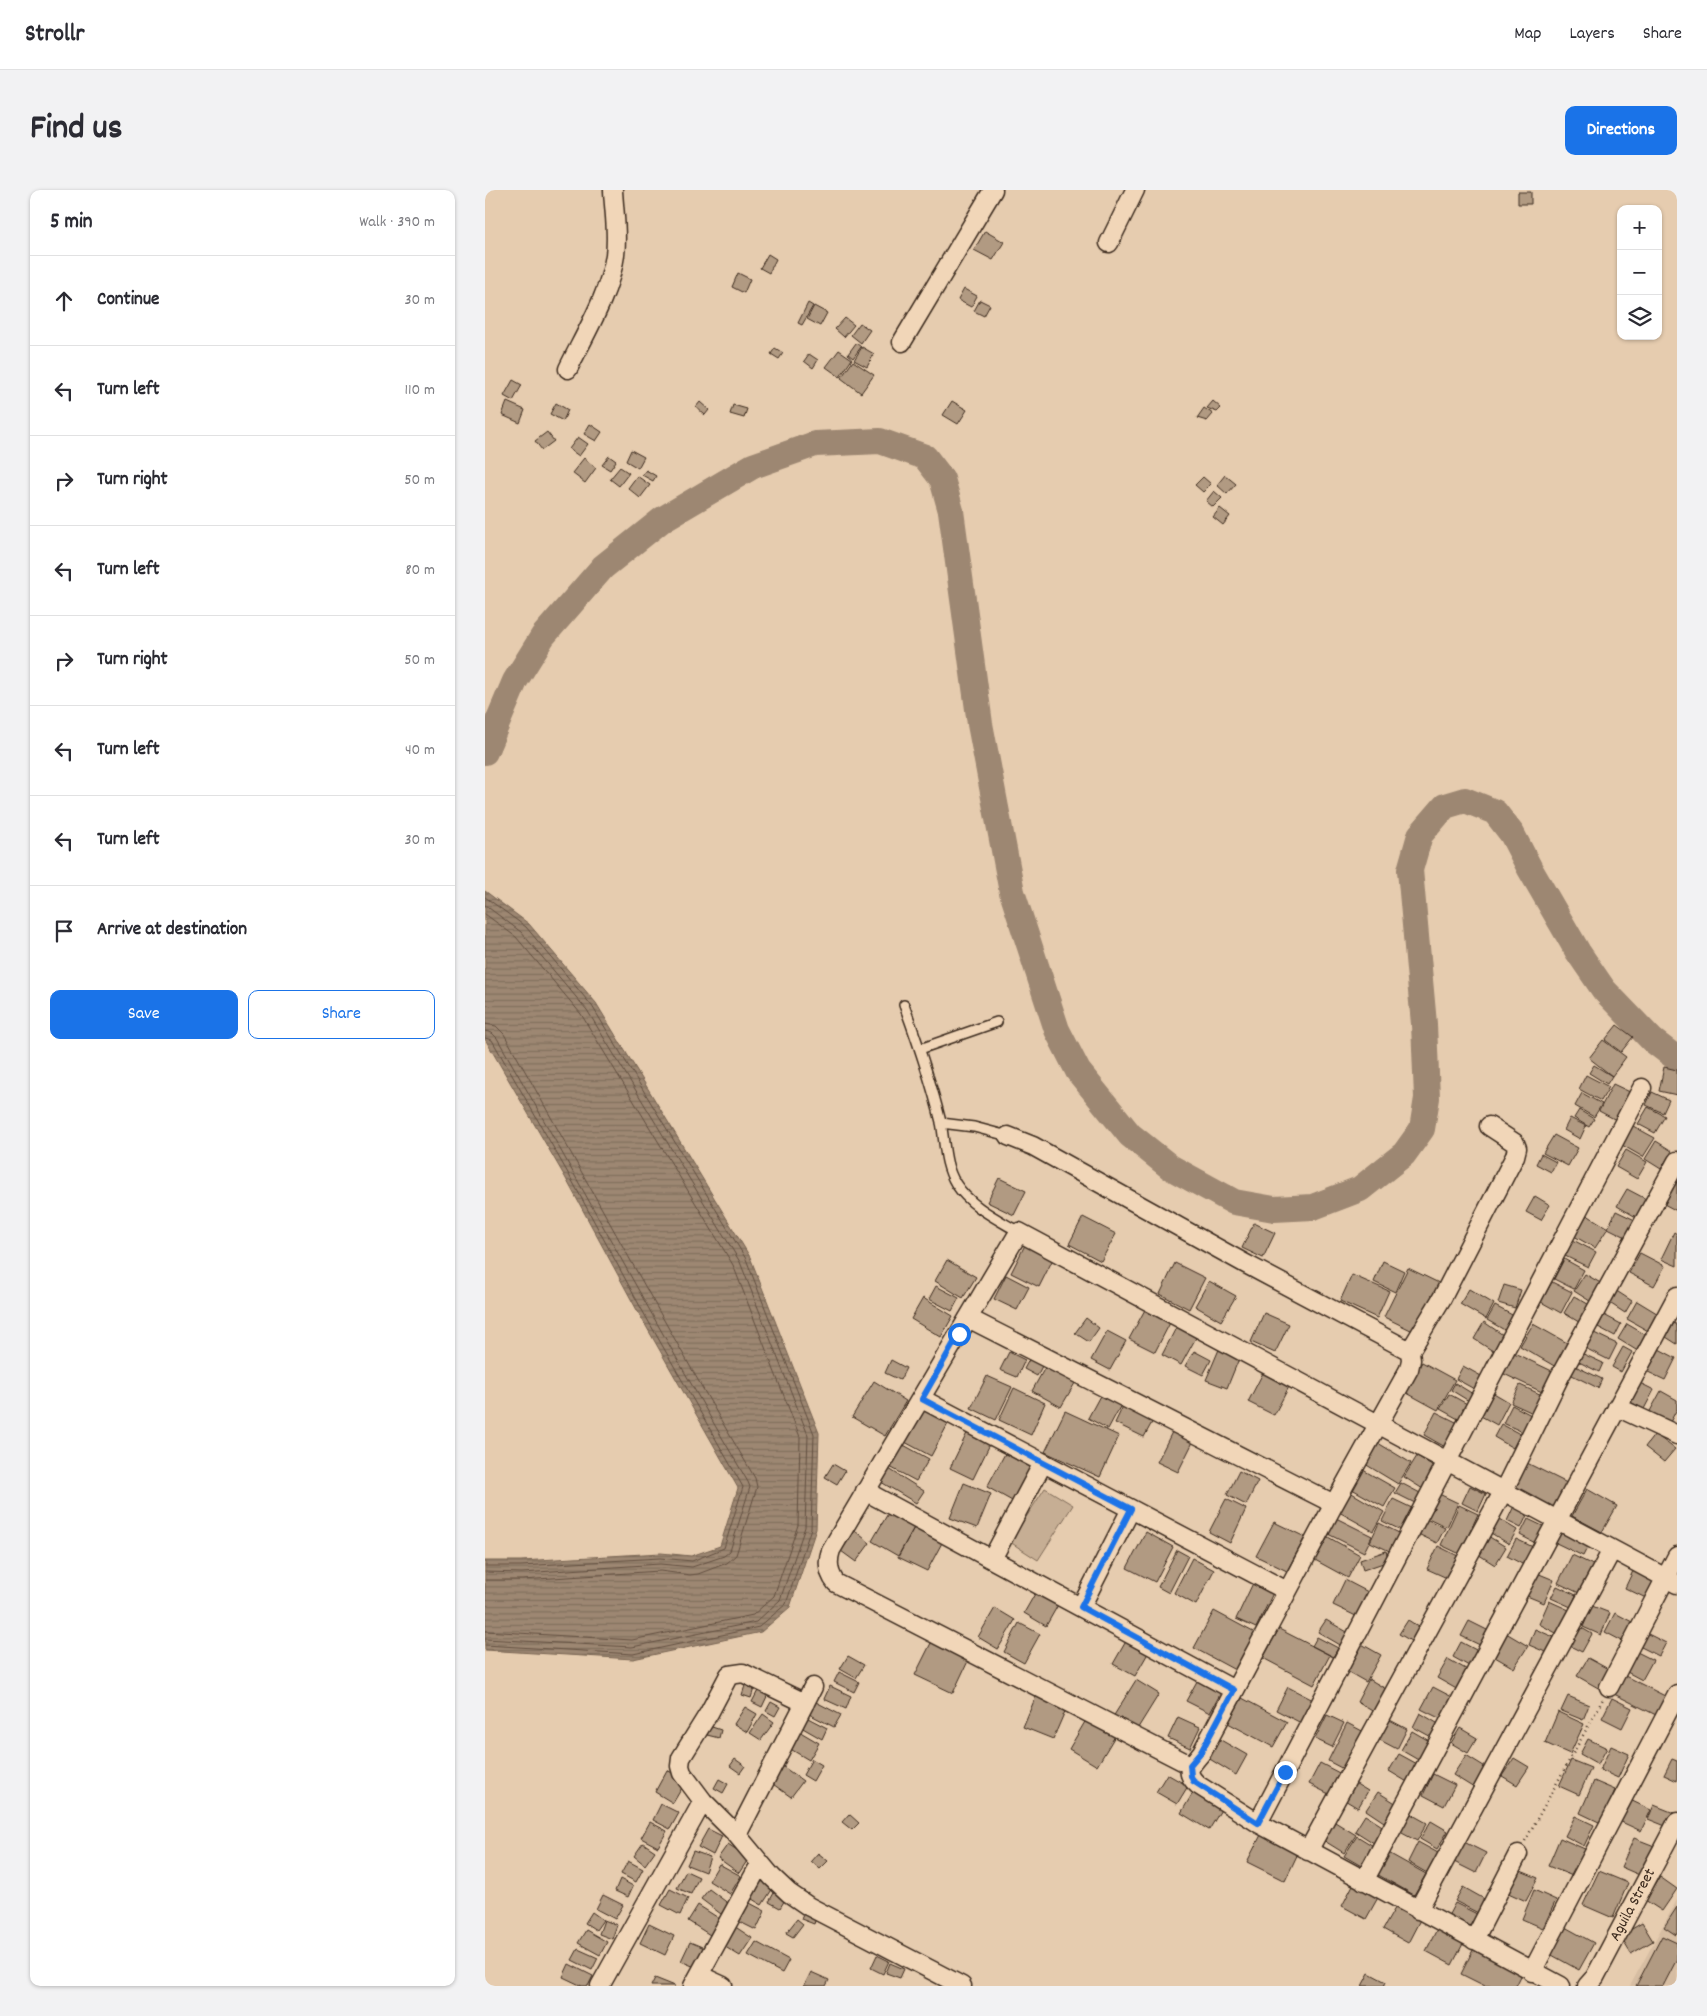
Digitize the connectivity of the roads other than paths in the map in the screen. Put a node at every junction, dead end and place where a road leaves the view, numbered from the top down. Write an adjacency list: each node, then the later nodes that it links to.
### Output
1 (613, 190): 6 (street)
2 (993, 190): 5 (street)
3 (1135, 190): 4 (street)
4 (1109, 244)
5 (902, 342)
6 (568, 369)
7 (904, 1005): 9 (lane)
8 (997, 1022): 9 (lane)
9 (920, 1049): 11 (lane)
10 (1642, 1088): 23 (street)
11 (941, 1123): 13 (lane); 15 (lane)
12 (1489, 1126): 18 (street)
13 (1008, 1136): 18 (street)
14 (1677, 1161): 26 (street)
15 (1019, 1232): 17 (street); 21 (street)
16 (1677, 1296): 20 (street)
17 (968, 1318): 19 (street); 27 (street)
18 (1410, 1351): 21 (street)
19 (922, 1399): 24 (street); 25 (street)
20 (1617, 1407): 22 (street); 29 (street)
21 (1378, 1424): 23 (street); 27 (street)
22 (1677, 1434)
23 (1447, 1461): 26 (street); 44 (street)
24 (1043, 1463): 28 (street); 32 (street)
25 (865, 1491): 32 (street); 41 (street)
26 (1503, 1492): 29 (street); 46 (street)
27 (1334, 1504): 34 (street)
28 (1131, 1509): 34 (street); 35 (street)
29 (1557, 1522): 30 (street); 49 (street)
30 (1612, 1550): 33 (street); 50 (street)
31 (1677, 1556): 33 (street)
32 (992, 1560): 35 (street)
33 (1671, 1581): 37 (street)
34 (1287, 1591): 38 (street)
35 (1081, 1607): 38 (street)
36 (813, 1687): 40 (street)
37 (1609, 1687)
38 (1234, 1690): 41 (street)
39 (1677, 1694): 52 (street)
40 (805, 1702): 42 (street); 45 (street)
41 (1190, 1765): 44 (street)
42 (703, 1800): 45 (street); 54 (street)
43 (1677, 1822): 58 (street, Aguila Street)
44 (1258, 1823): 46 (street)
45 (737, 1835): 48 (street)
46 (1308, 1851): 49 (street)
47 (1518, 1854): 51 (street)
48 (760, 1864): 53 (street); 56 (street)
49 (1364, 1881): 50 (street)
50 (1419, 1910): 51 (street)
51 (1474, 1940): 52 (street)
52 (1532, 1972): 57 (street)
53 (696, 1980): 55 (street)
54 (600, 1986)
55 (723, 1986)
56 (962, 1986)
57 (1561, 1986)
58 (1587, 1986)

